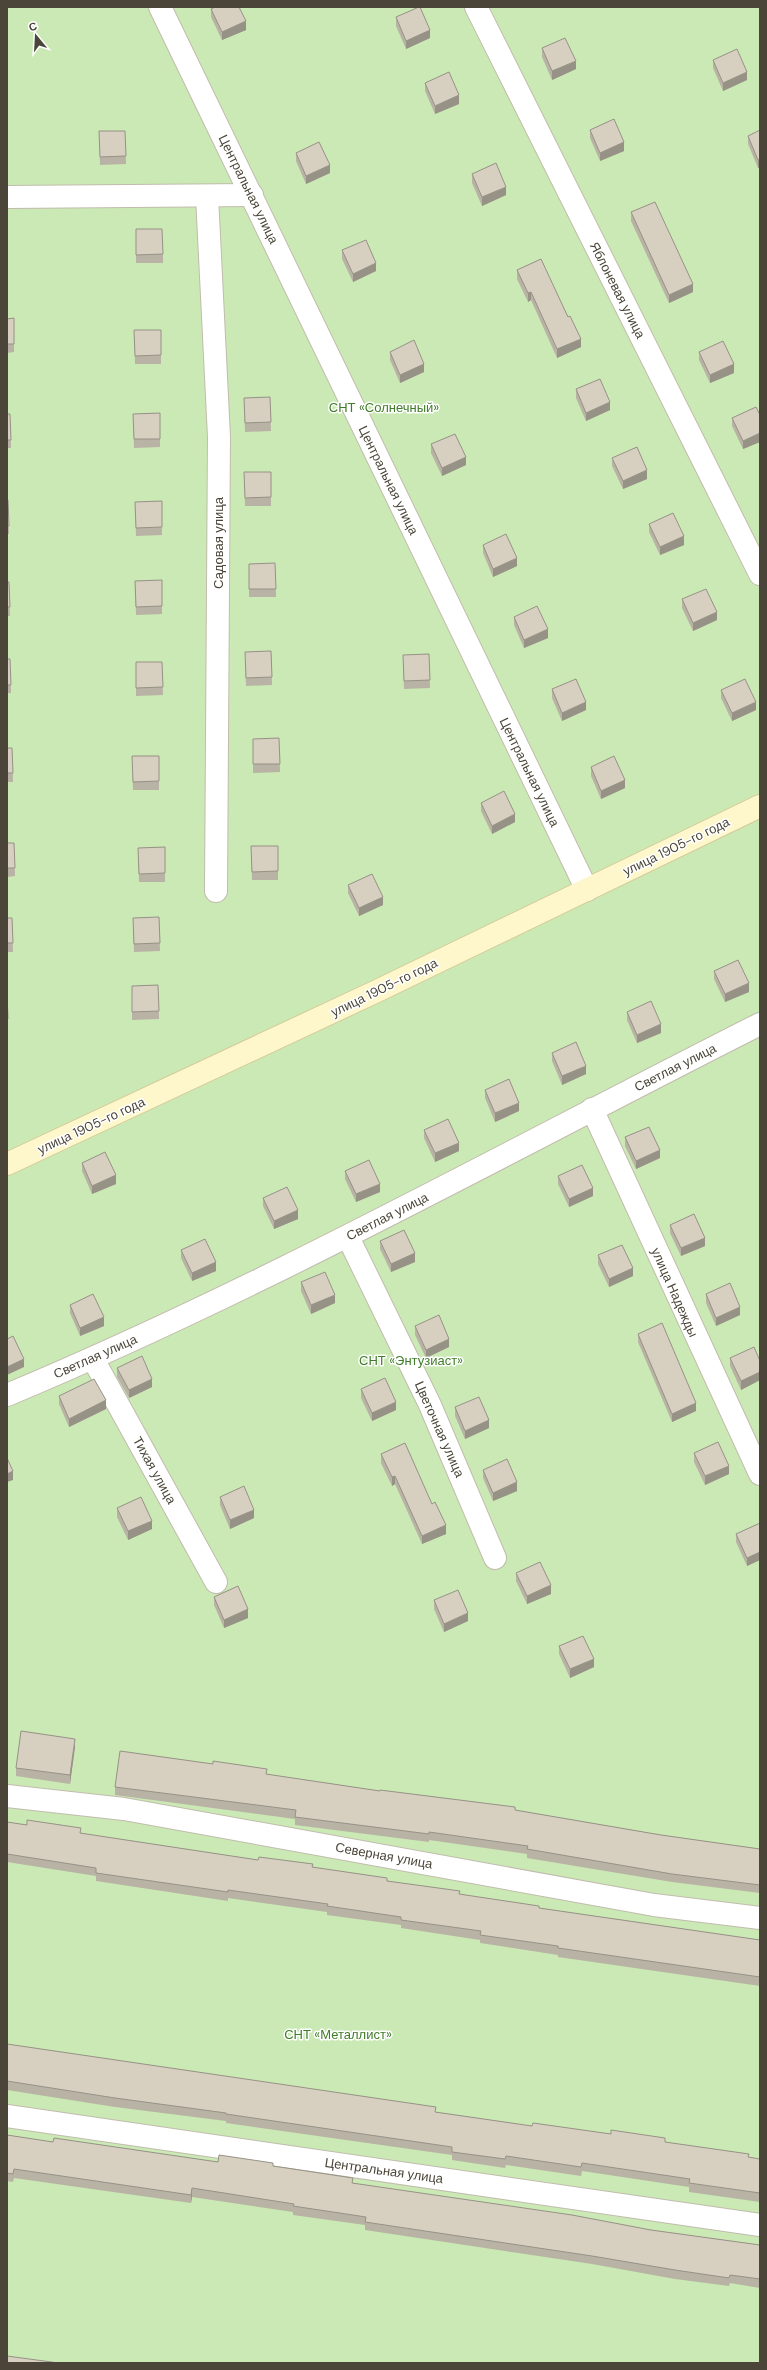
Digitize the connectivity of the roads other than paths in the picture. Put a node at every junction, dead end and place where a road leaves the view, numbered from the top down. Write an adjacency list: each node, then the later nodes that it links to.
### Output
1 (160, 7): 3 (street, Центральная улица)
2 (476, 7): 6 (street, Яблоневая улица)
3 (252, 195): 4 (street); 8 (street, Центральная улица)
4 (207, 196): 5 (street); 9 (street, Садовая улица)
5 (7, 197)
6 (760, 574)
7 (760, 806): 8 (street, улица 1905-го года)
8 (586, 890): 12 (street, улица 1905-го года)
9 (216, 891)
10 (760, 1024): 11 (street, Светлая улица)
11 (592, 1109): 13 (street, Светлая улица); 16 (street, улица Надежды)
12 (7, 1163)
13 (348, 1237): 14 (street, Светлая улица); 17 (street, Цветочная улица)
14 (93, 1359): 15 (street, Светлая улица); 18 (street, Тихая улица)
15 (7, 1395)
16 (760, 1474)
17 (495, 1558)
18 (216, 1582)
19 (7, 1796): 20 (street, Северная улица)
20 (760, 1918)
21 (7, 2116): 22 (street, Центральная улица)
22 (760, 2225)

